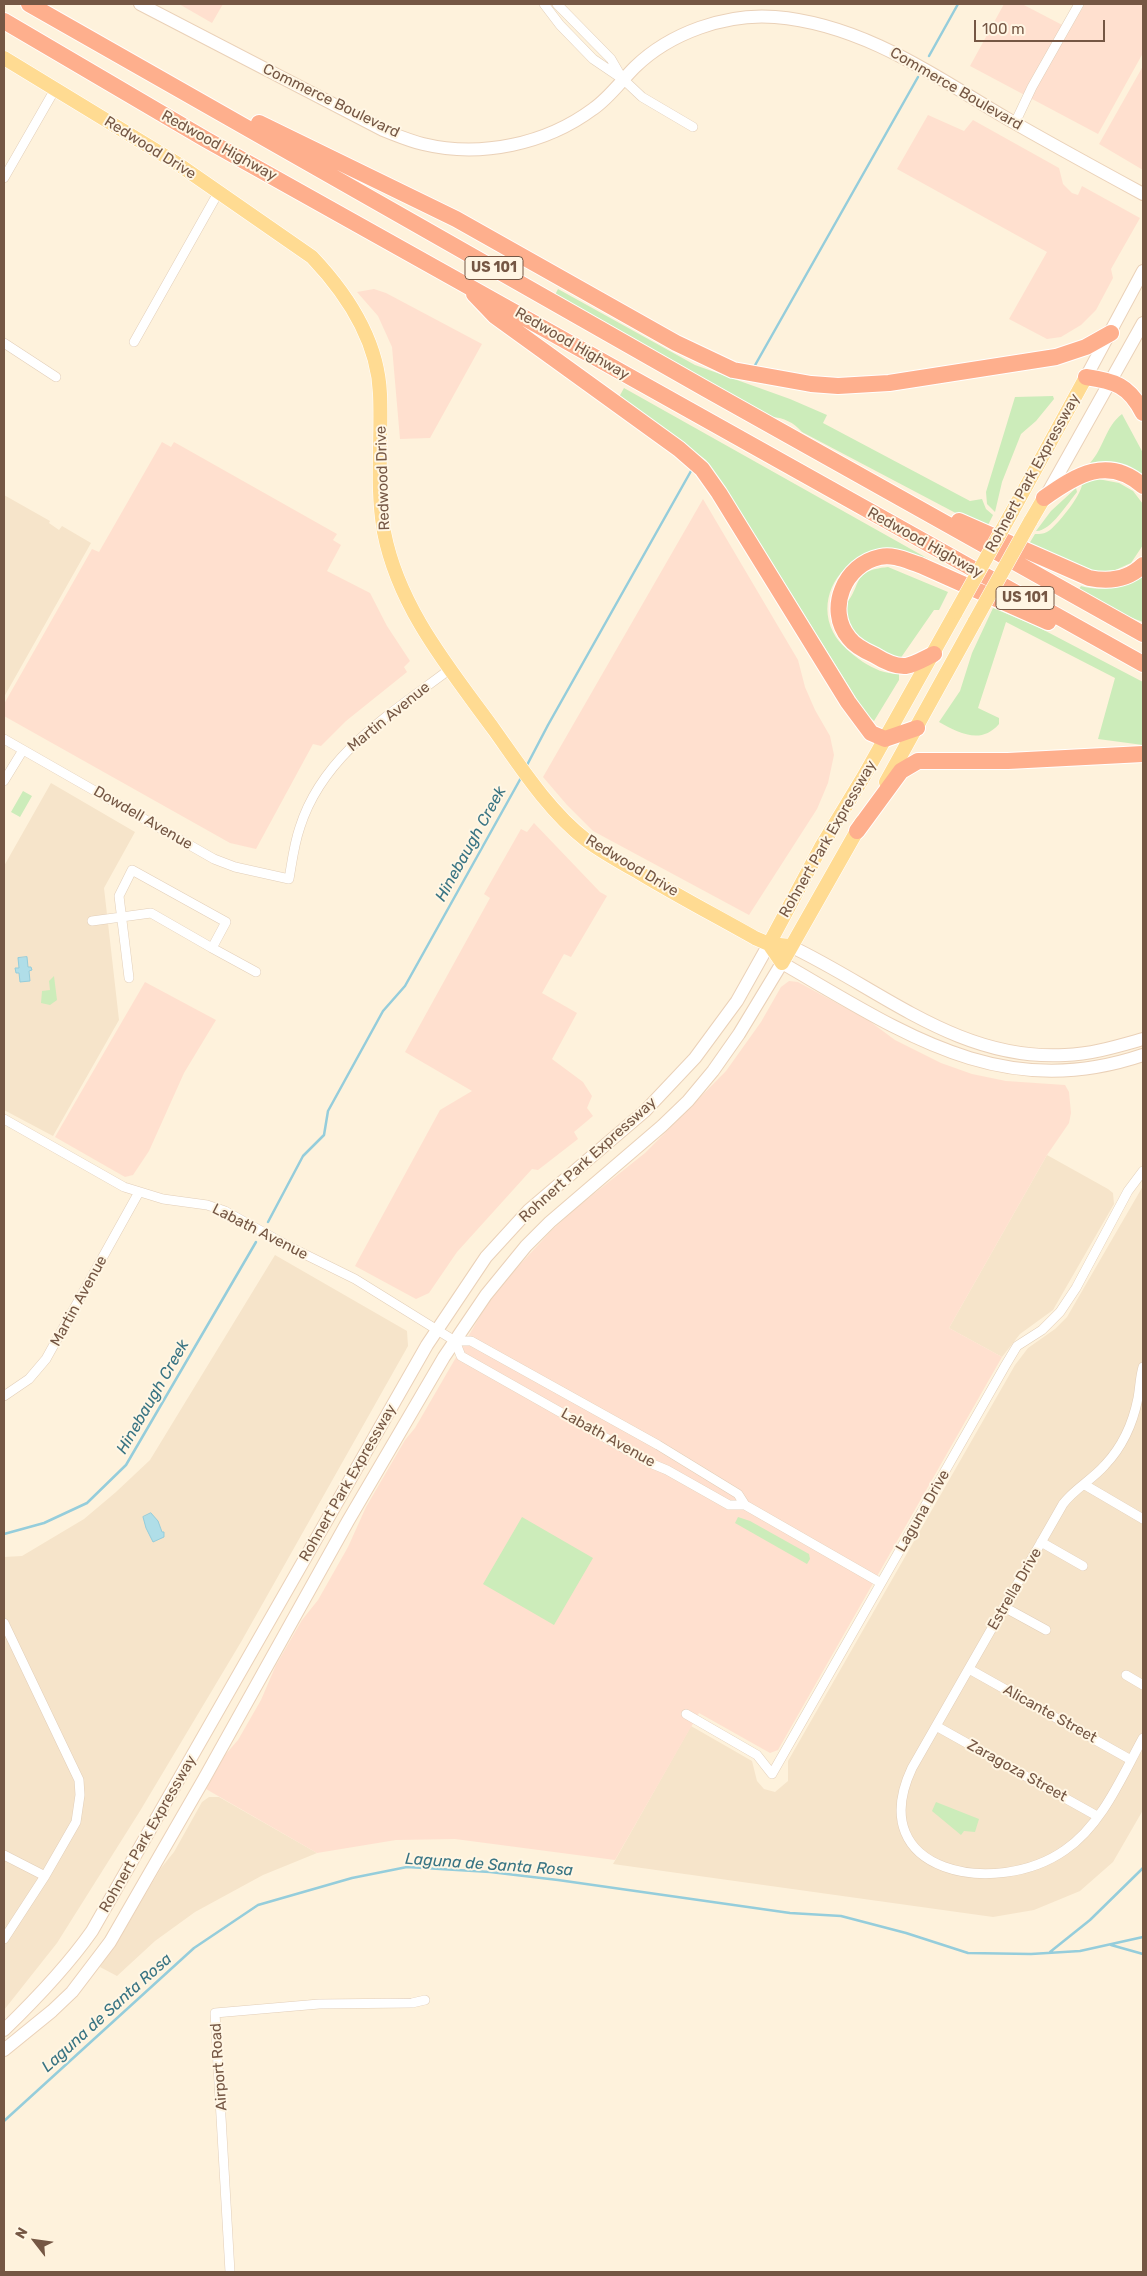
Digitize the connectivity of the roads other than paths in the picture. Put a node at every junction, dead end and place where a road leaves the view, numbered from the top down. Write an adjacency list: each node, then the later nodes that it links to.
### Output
1 (29, 4): 7 (highway, Redwood Highway / US 101)
2 (140, 4): 9 (main road, Commerce Boulevard)
3 (544, 4): 9 (street)
4 (557, 4): 9 (street)
5 (1079, 4): 11 (street)
6 (4, 21): 17 (highway, Redwood Highway / US 101)
7 (70, 27): 19 (highway); 26 (highway, Redwood Highway / US 101)
8 (4, 58): 10 (main road, Redwood Drive)
9 (624, 80): 11 (main road, Commerce Boulevard); 12 (street)
10 (54, 90): 13 (street); 14 (main road, Redwood Drive)
11 (1015, 123): 15 (main road, Commerce Boulevard)
12 (694, 127)
13 (4, 178)
14 (218, 192): 20 (street); 33 (main road, Redwood Drive)
15 (1143, 194)
16 (1143, 271): 19 (main road, Rohnert Park Expressway)
17 (464, 283): 32 (highway, Redwood Highway / US 101); 36 (highway)
18 (1143, 323): 24 (main road, Rohnert Park Expressway)
19 (1111, 333): 23 (main road, Rohnert Park Expressway)
20 (134, 342)
21 (4, 343): 22 (street)
22 (56, 377)
23 (1086, 377): 24 (highway); 31 (main road, Rohnert Park Expressway, bridge)
24 (1112, 381): 25 (highway); 28 (main road, Rohnert Park Expressway)
25 (1143, 412)
26 (867, 480): 29 (highway); 30 (highway, Redwood Highway / US 101)
27 (1143, 486): 28 (highway)
28 (1044, 498): 34 (main road, Rohnert Park Expressway, bridge)
29 (1143, 565)
30 (1143, 634)
31 (934, 654): 32 (highway); 36 (main road, Rohnert Park Expressway)
32 (1141, 663)
33 (450, 669): 41 (street, Martin Avenue); 44 (main road, Redwood Drive)
34 (917, 728): 36 (highway); 40 (main road, Rohnert Park Expressway)
35 (4, 739): 37 (street, Dowdell Avenue)
36 (885, 739): 44 (main road, Rohnert Park Expressway)
37 (23, 750): 39 (street); 41 (street, Dowdell Avenue)
38 (1143, 754): 40 (highway)
39 (4, 782)
40 (856, 831): 45 (main road, Rohnert Park Expressway)
41 (289, 880)
42 (121, 917): 43 (street); 46 (street); 46 (street); 49 (street)
43 (92, 921)
44 (769, 944): 45 (main road, Redwood Drive); 47 (main road, Redwood Drive); 53 (main road, Rohnert Park Expressway)
45 (790, 946): 47 (main road, Rohnert Park Expressway); 50 (main road, Redwood Drive)
46 (212, 948): 48 (street)
47 (782, 963): 51 (main road, Redwood Drive); 54 (main road, Rohnert Park Expressway)
48 (256, 972)
49 (129, 978)
50 (1143, 1039)
51 (1143, 1055)
52 (4, 1118): 56 (street, Labath Avenue)
53 (609, 1143): 54 (main road); 57 (main road, Rohnert Park Expressway)
54 (623, 1159): 58 (main road, Rohnert Park Expressway)
55 (1143, 1171): 67 (street, Laguna Drive)
56 (139, 1192): 57 (street, Labath Avenue); 61 (street, Martin Avenue)
57 (437, 1329): 58 (street, Labath Avenue); 71 (main road, Rohnert Park Expressway)
58 (455, 1341): 63 (street, Labath Avenue); 63 (street, Labath Avenue); 74 (main road, Rohnert Park Expressway)
59 (1143, 1367): 60 (street, Estrella Drive)
60 (1142, 1383): 62 (street, Estrella Drive)
61 (4, 1396)
62 (1085, 1485): 64 (street); 65 (street, Estrella Drive)
63 (745, 1505): 67 (street, Labath Avenue)
64 (1143, 1519)
65 (1041, 1542): 66 (street); 68 (street, Estrella Drive)
66 (1083, 1566)
67 (881, 1583): 76 (street, Laguna Drive)
68 (1004, 1607): 70 (street); 72 (street, Estrella Drive)
69 (4, 1623): 84 (street)
70 (1046, 1630)
71 (244, 1666): 74 (main road); 80 (main road, Rohnert Park Expressway)
72 (969, 1669): 77 (street, Estrella Drive); 79 (street, Alicante Street)
73 (1126, 1675): 75 (street)
74 (260, 1677): 81 (main road, Rohnert Park Expressway)
75 (1143, 1685)
76 (686, 1714)
77 (936, 1726): 82 (street, Zaragoza Street); 82 (street, Estrella Drive)
78 (1143, 1738): 79 (street)
79 (1131, 1760): 82 (street)
80 (186, 1768): 81 (main road); 87 (main road, Rohnert Park Expressway)
81 (204, 1779): 88 (main road, Rohnert Park Expressway)
82 (1097, 1816)
83 (4, 1854): 84 (street)
84 (45, 1876): 85 (street)
85 (4, 1939)
86 (425, 2000): 89 (street, Airport Road)
87 (4, 2030)
88 (4, 2050)
89 (230, 2272)

